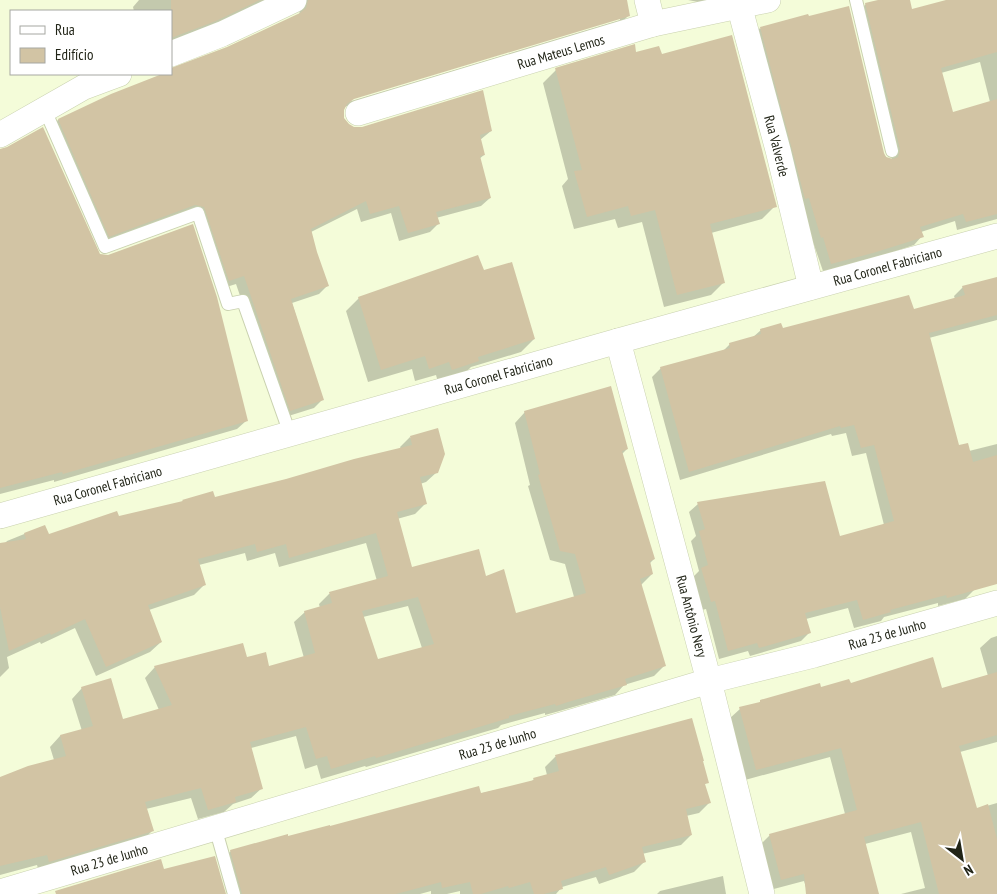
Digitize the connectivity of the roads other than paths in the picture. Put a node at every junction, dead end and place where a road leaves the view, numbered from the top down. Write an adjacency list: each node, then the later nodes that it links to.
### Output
1 (294, 0): 7 (street)
2 (647, 0): 6 (street)
3 (768, 0): 5 (street, Rua Mateus Lemos)
4 (856, 0): 12 (lane)
5 (739, 6): 6 (street, Rua Mateus Lemos); 14 (street, Rua Valverde)
6 (653, 24): 10 (street, Rua Mateus Lemos)
7 (172, 54)
8 (116, 75): 9 (street)
9 (44, 110): 11 (street); 16 (lane)
10 (358, 113)
11 (0, 135)
12 (892, 151)
13 (997, 236): 14 (street, Rua Coronel Fabriciano)
14 (811, 287): 15 (street, Rua Coronel Fabriciano)
15 (618, 341): 16 (street, Rua Coronel Fabriciano); 19 (street, Rua Antônio Nery)
16 (290, 434): 17 (street, Rua Coronel Fabriciano)
17 (0, 516)
18 (997, 603): 19 (street, Rua 23 de Junho)
19 (709, 681): 20 (street, Rua 23 de Junho); 23 (street, Rua Antônio Nery)
20 (216, 827): 21 (street, Rua 23 de Junho); 22 (lane)
21 (0, 892)
22 (234, 894)
23 (762, 894)

